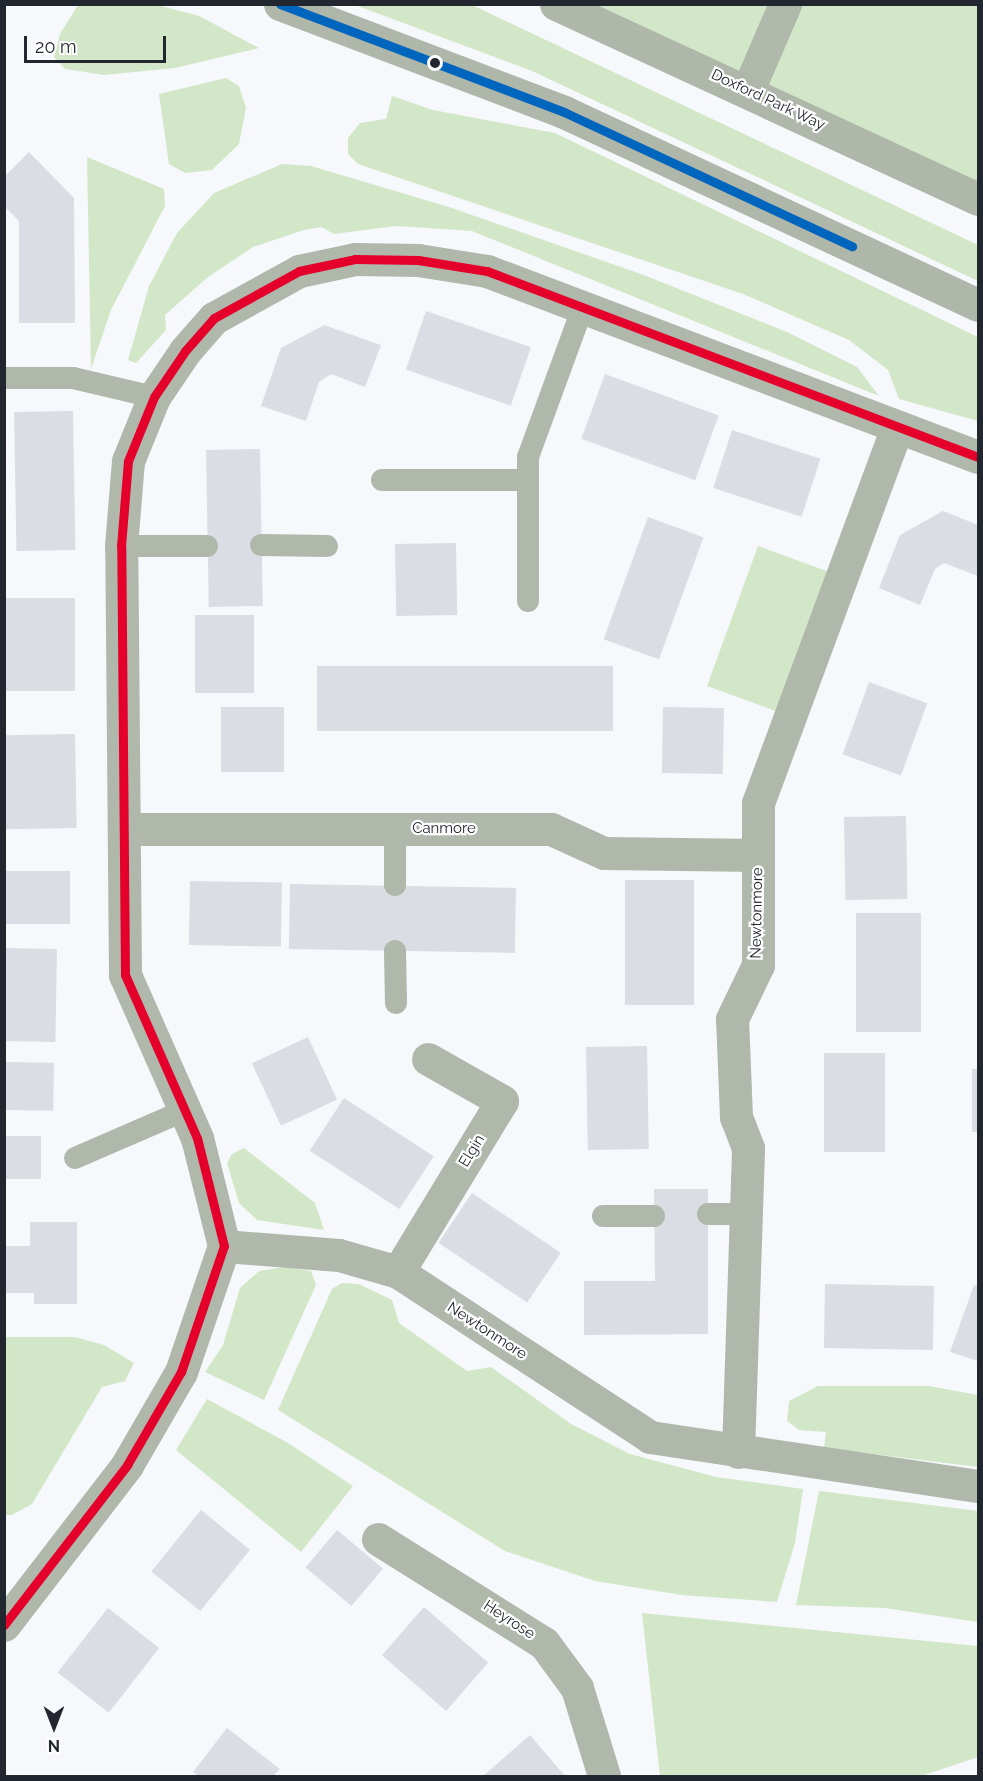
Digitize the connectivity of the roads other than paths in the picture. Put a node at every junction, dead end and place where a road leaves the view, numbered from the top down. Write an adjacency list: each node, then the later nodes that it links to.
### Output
1 (280, 4): 6 (main road)
2 (556, 4): 4 (main road, Doxford Park Way)
3 (785, 4): 4 (street)
4 (748, 90): 5 (main road, Doxford Park Way)
5 (978, 199)
6 (978, 305)
7 (584, 307): 9 (street); 10 (street); 13 (lane)
8 (4, 378): 9 (lane)
9 (154, 397): 15 (street)
10 (897, 428): 11 (street); 21 (street, Newtonmore)
11 (970, 454)
12 (382, 480): 13 (lane)
13 (528, 480): 18 (lane)
14 (261, 545): 17 (lane)
15 (121, 546): 16 (lane); 19 (street)
16 (207, 546)
17 (327, 546)
18 (528, 601)
19 (124, 829): 20 (street, Canmore); 26 (street)
20 (395, 829): 21 (street, Canmore); 22 (lane)
21 (758, 855): 29 (street, Newtonmore)
22 (395, 885)
23 (395, 951): 24 (lane)
24 (396, 1003)
25 (428, 1059): 33 (street, Elgin)
26 (186, 1110): 27 (lane); 32 (street)
27 (75, 1158)
28 (708, 1214): 29 (lane)
29 (744, 1214): 34 (street, Newtonmore)
30 (603, 1216): 31 (lane)
31 (654, 1216)
32 (224, 1246): 33 (street, Newtonmore); 37 (street)
33 (398, 1272): 34 (street, Newtonmore)
34 (738, 1452): 35 (street, Newtonmore)
35 (978, 1486)
36 (378, 1539): 38 (street, Heyrose)
37 (11, 1604)
38 (604, 1776)

